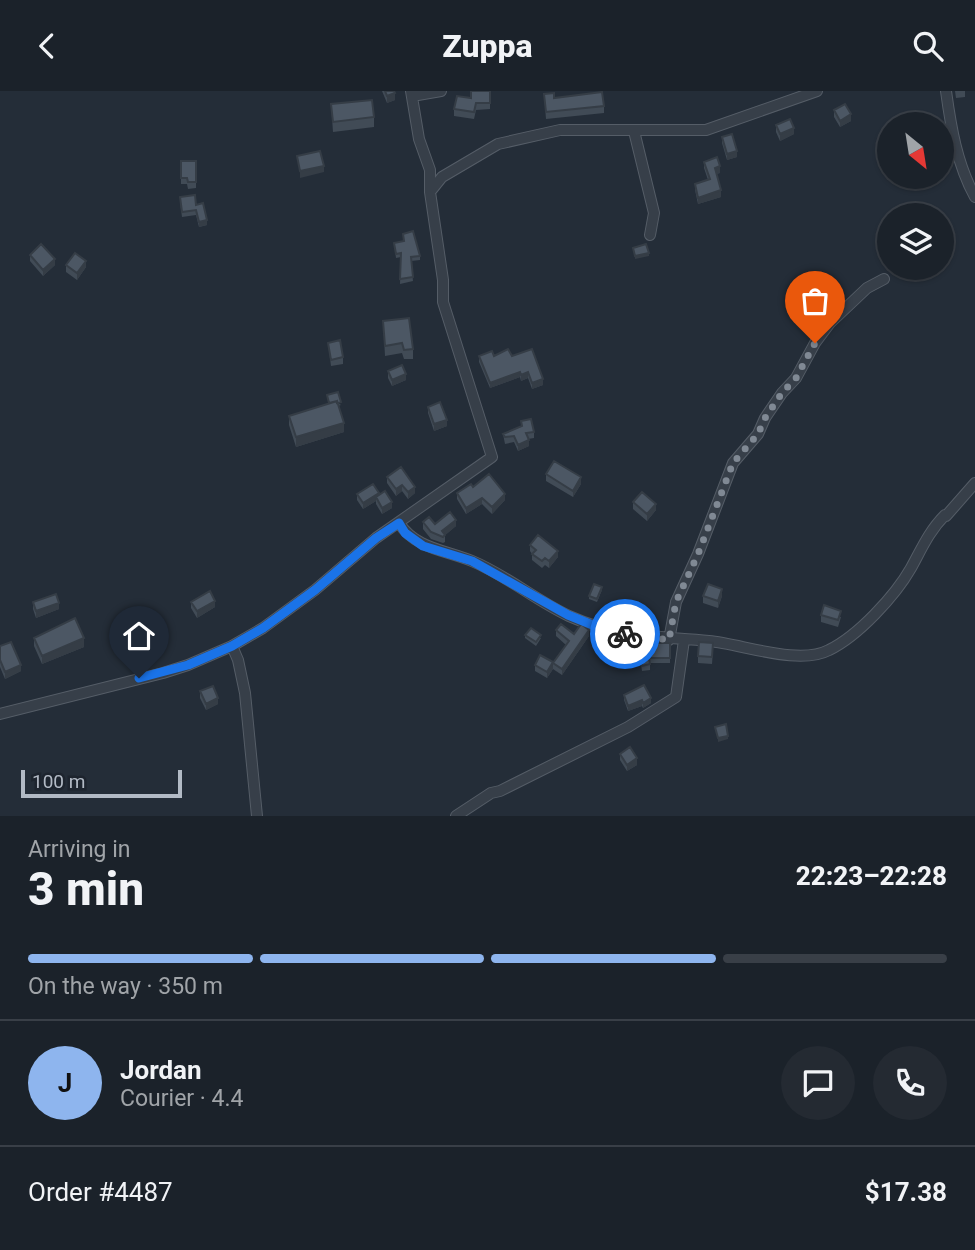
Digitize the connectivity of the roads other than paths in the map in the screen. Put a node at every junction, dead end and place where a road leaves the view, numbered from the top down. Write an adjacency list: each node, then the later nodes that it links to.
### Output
1 (440, 91): 4 (street)
2 (817, 91): 5 (street)
3 (946, 91): 7 (street)
4 (412, 94): 6 (street)
5 (634, 131): 6 (street); 8 (street)
6 (430, 192): 11 (street)
7 (975, 197)
8 (650, 235)
9 (882, 280): 12 (street)
10 (975, 483): 13 (street)
11 (399, 523): 12 (street); 14 (street)
12 (669, 640): 13 (street)
13 (684, 640): 17 (street)
14 (232, 646): 15 (street); 16 (street)
15 (0, 714)
16 (257, 816)
17 (456, 816)

